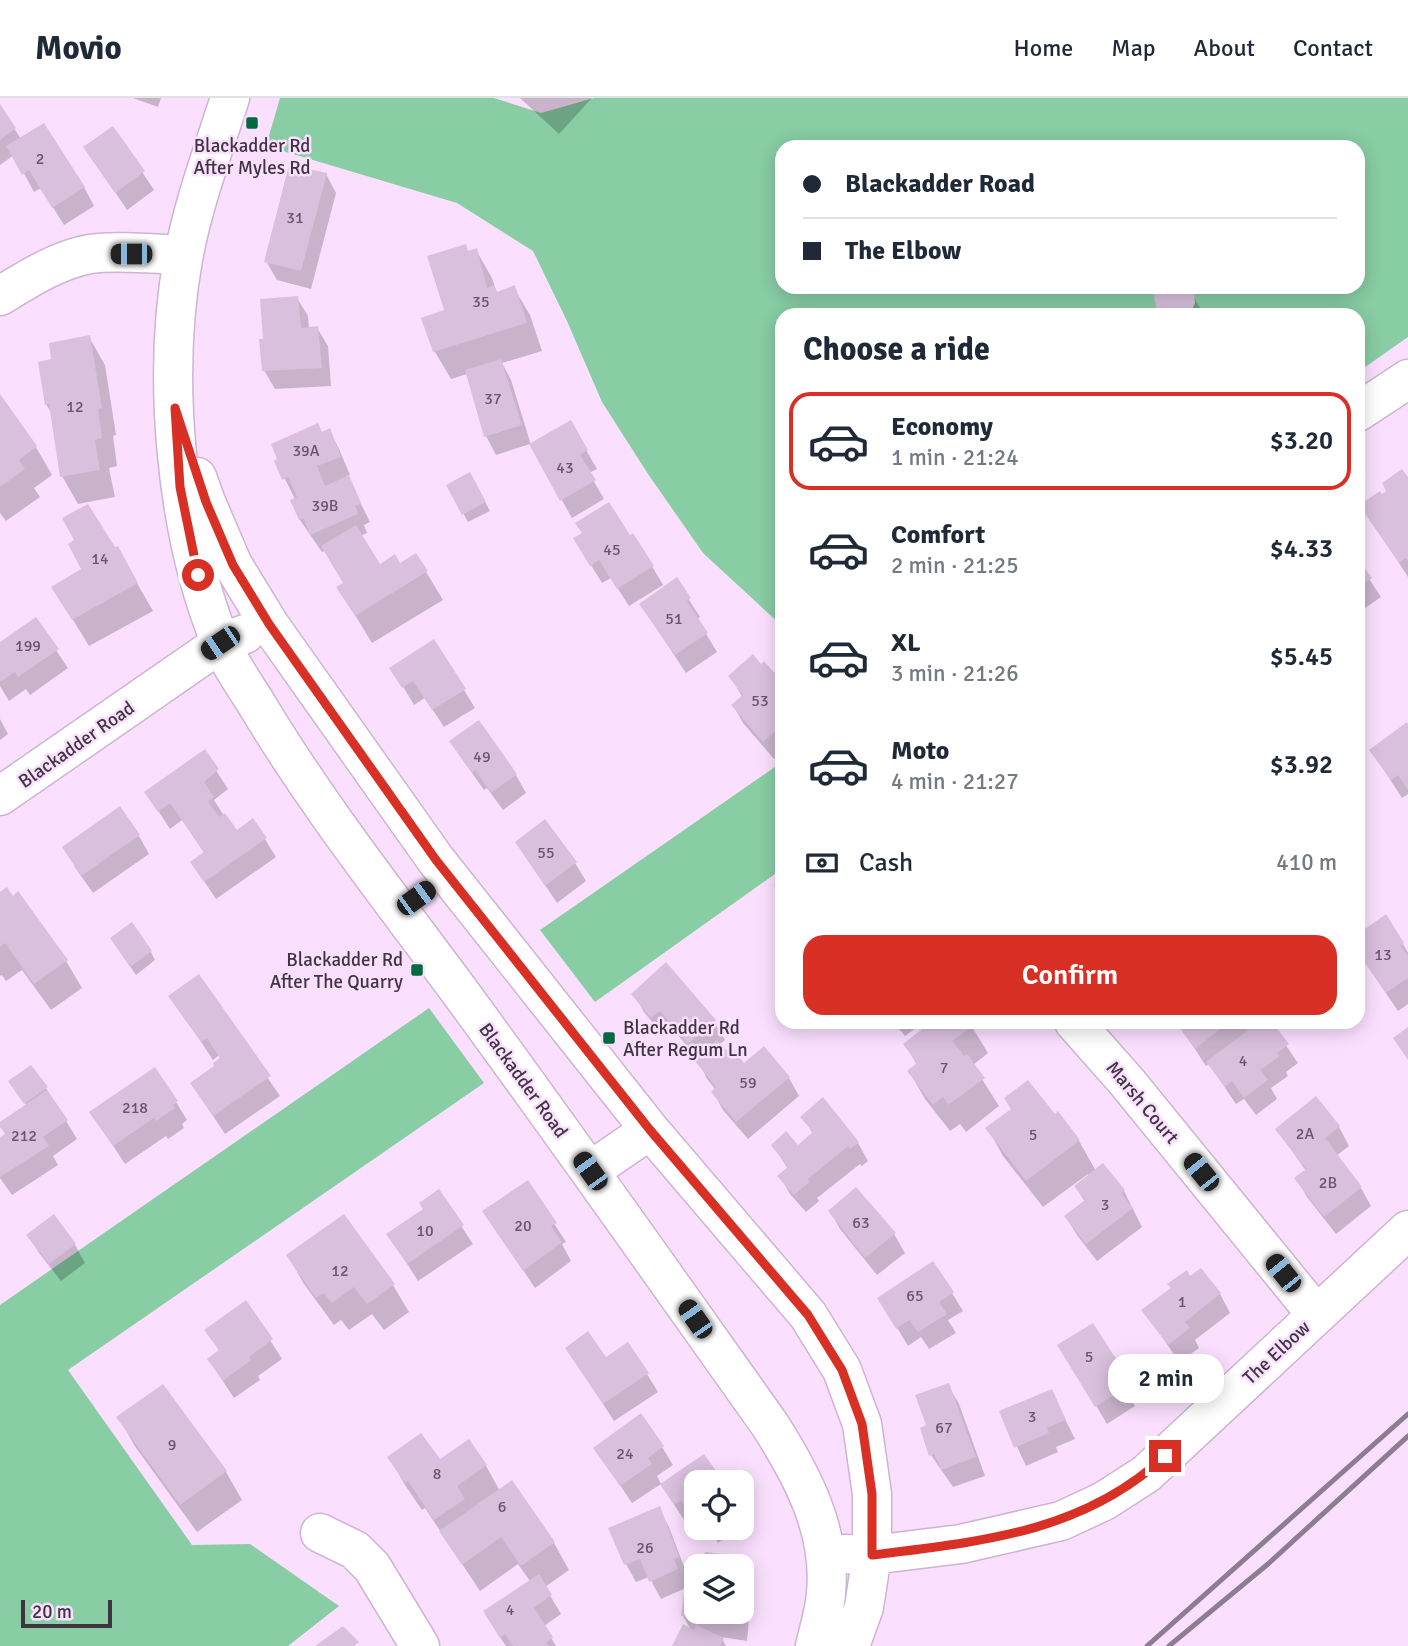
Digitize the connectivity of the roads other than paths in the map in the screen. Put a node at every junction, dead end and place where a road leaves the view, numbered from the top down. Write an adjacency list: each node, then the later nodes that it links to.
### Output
1 (230, 98): 2 (street, Blackadder Road)
2 (184, 255): 3 (street); 6 (street, Blackadder Road)
3 (0, 296)
4 (1408, 379): 5 (street)
5 (1365, 407)
6 (175, 408): 7 (street, Blackadder Road); 8 (street, Blackadder Road)
7 (269, 624): 8 (street, Blackadder Road); 10 (street, Blackadder Road)
8 (220, 643): 9 (street, Blackadder Road); 11 (street, Blackadder Road)
9 (0, 796)
10 (448, 875): 11 (street); 13 (street, Blackadder Road)
11 (400, 910): 14 (street, Blackadder Road)
12 (1080, 1029): 16 (street, Marsh Court)
13 (650, 1130): 14 (street); 19 (street, Blackadder Road)
14 (590, 1171): 18 (street, Blackadder Road)
15 (1408, 1230): 16 (street, The Elbow)
16 (1316, 1314): 19 (street, The Elbow)
17 (320, 1533): 20 (street)
18 (825, 1553): 19 (street, The Elbow); 21 (street, Blackadder Road)
19 (872, 1555): 22 (street, Blackadder Road)
20 (420, 1646)
21 (814, 1646)
22 (850, 1646)

